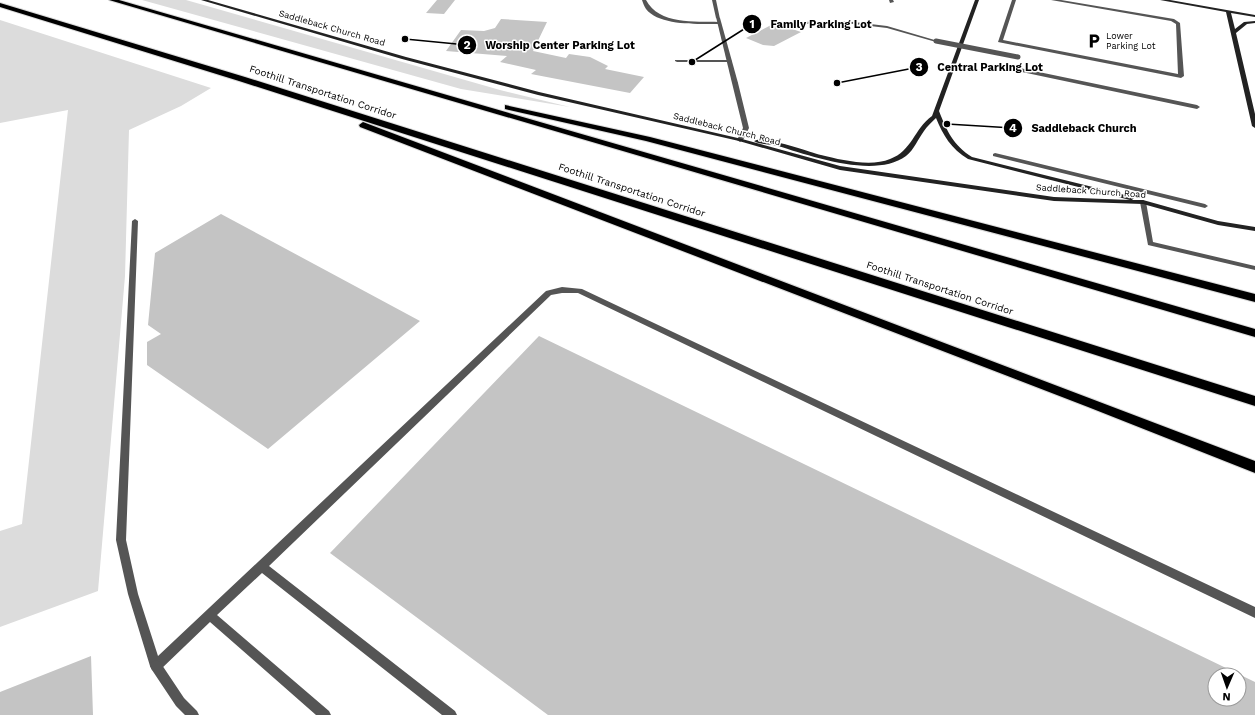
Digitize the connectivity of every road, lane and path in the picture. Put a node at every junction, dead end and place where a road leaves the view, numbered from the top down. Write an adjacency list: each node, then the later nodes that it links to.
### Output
1 (112, 0): 21 (highway)
2 (203, 0): 25 (main road, Saddleback Church Road)
3 (644, 0): 12 (street)
4 (714, 0): 12 (street)
5 (977, 0): 23 (main road)
6 (1014, 0): 7 (street)
7 (1053, 0)
8 (1162, 0): 10 (main road)
9 (0, 5): 20 (highway, Foothill Transportation Corridor)
10 (1228, 11): 11 (main road); 15 (main road)
11 (1255, 16)
12 (719, 21): 18 (street)
13 (1255, 22): 15 (main road)
14 (794, 23): 16 (street, bridge)
15 (1233, 33): 24 (main road)
16 (1018, 57)
17 (676, 61): 18 (street)
18 (730, 61): 25 (street)
19 (1015, 69): 22 (street)
20 (242, 79): 34 (highway, Foothill Transportation Corridor); 35 (highway)
21 (386, 80): 32 (highway); 33 (highway)
22 (1197, 107)
23 (936, 110): 25 (main road); 27 (main road)
24 (1255, 126)
25 (740, 140): 27 (main road, Saddleback Church Road)
26 (995, 155): 28 (street)
27 (1143, 202): 30 (main road, Saddleback Church Road); 31 (street)
28 (1205, 206)
29 (135, 221): 39 (street)
30 (1255, 229)
31 (1255, 268)
32 (1255, 298)
33 (1255, 333)
34 (1255, 400)
35 (1255, 467)
36 (261, 566): 37 (street); 38 (street); 42 (street)
37 (1255, 613)
38 (209, 615): 39 (street); 41 (street)
39 (156, 666): 40 (street)
40 (193, 715)
41 (325, 715)
42 (451, 715)

